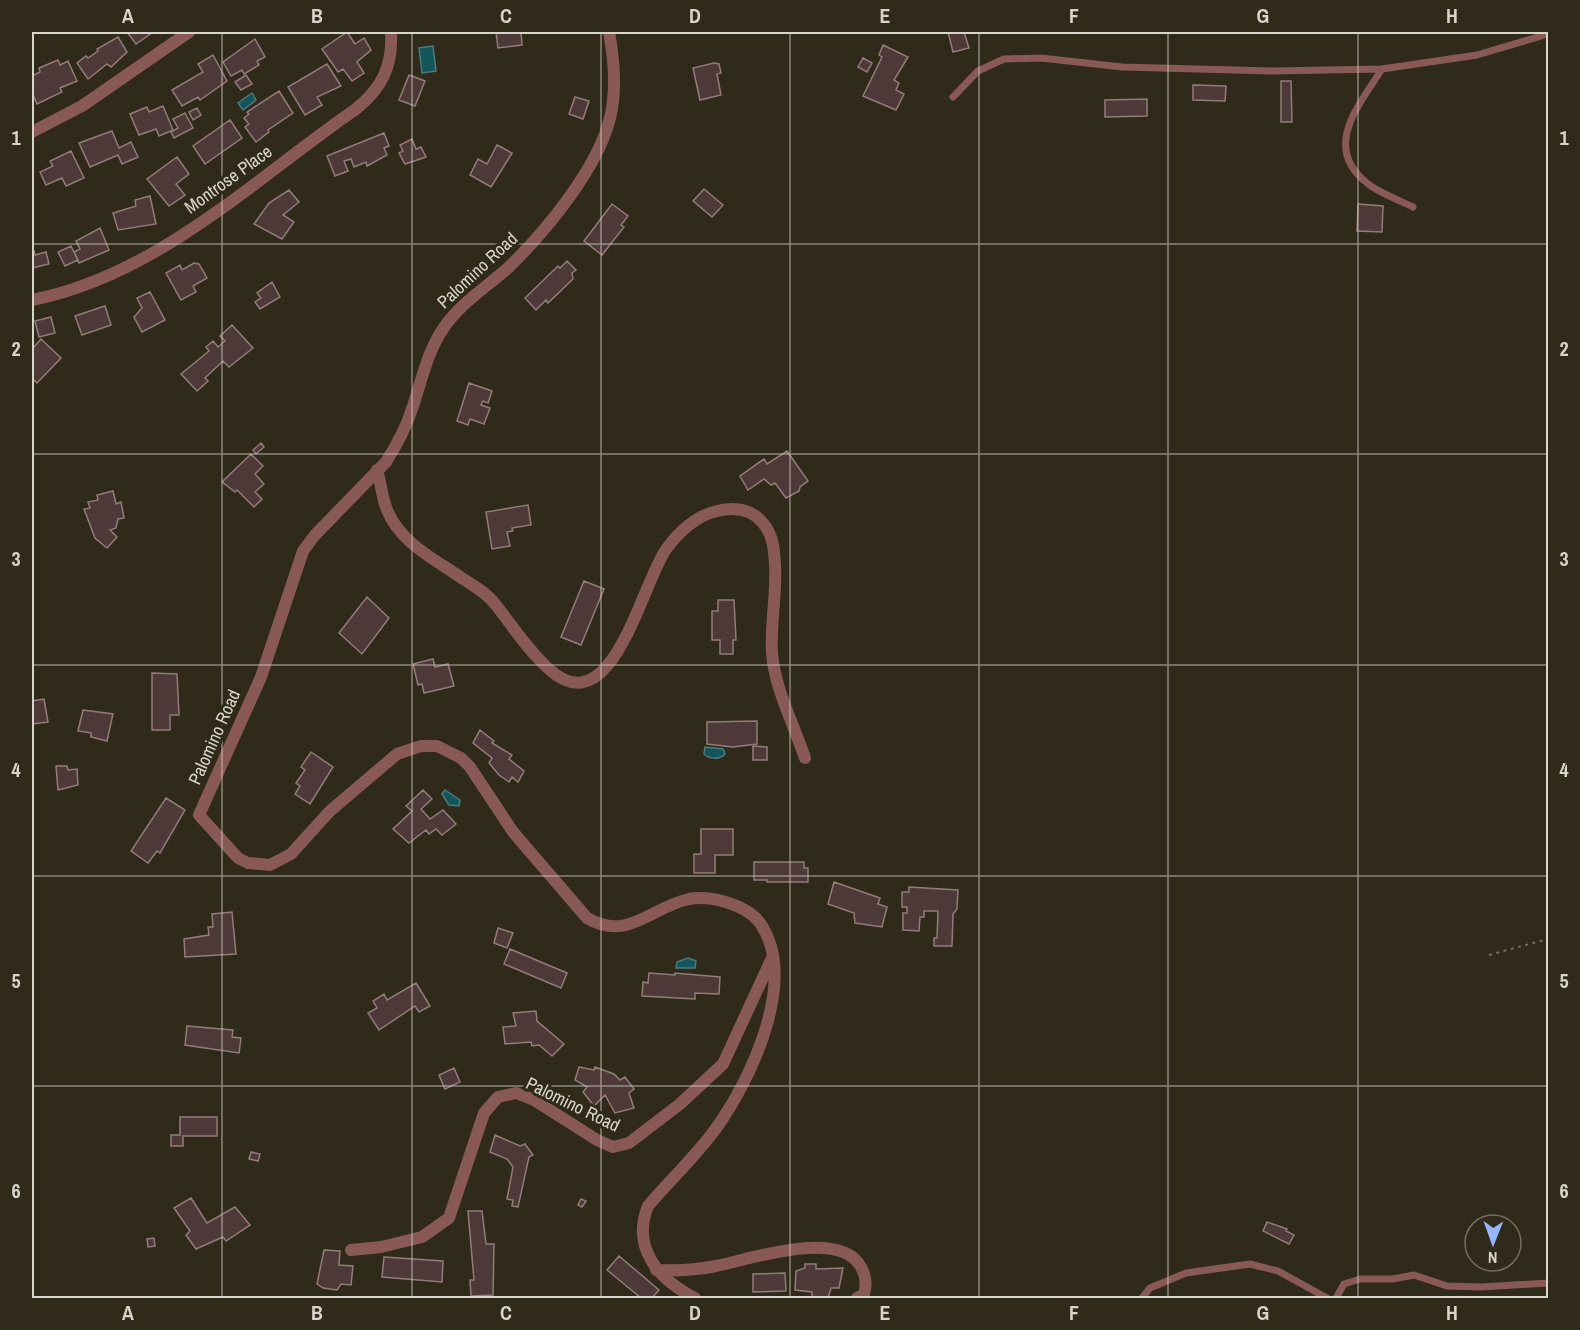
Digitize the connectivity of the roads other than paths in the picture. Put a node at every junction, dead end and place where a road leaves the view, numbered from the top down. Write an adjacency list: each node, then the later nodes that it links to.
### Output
1 (189, 32): 7 (street)
2 (391, 32): 9 (street, Montrose Place)
3 (609, 32): 10 (street, Palomino Road)
4 (1548, 34): 5 (lane)
5 (1383, 69): 6 (lane); 8 (lane)
6 (953, 97)
7 (32, 132)
8 (1413, 207)
9 (32, 300)
10 (377, 471): 11 (street); 12 (street, Palomino Road)
11 (805, 758)
12 (772, 956): 13 (street, Palomino Road); 14 (street, Palomino Road)
13 (351, 1250)
14 (656, 1270): 16 (street, Palomino Road); 17 (street)
15 (1548, 1283): 20 (lane)
16 (695, 1299)
17 (857, 1299)
18 (1142, 1299): 19 (lane)
19 (1328, 1299)
20 (1336, 1299)

